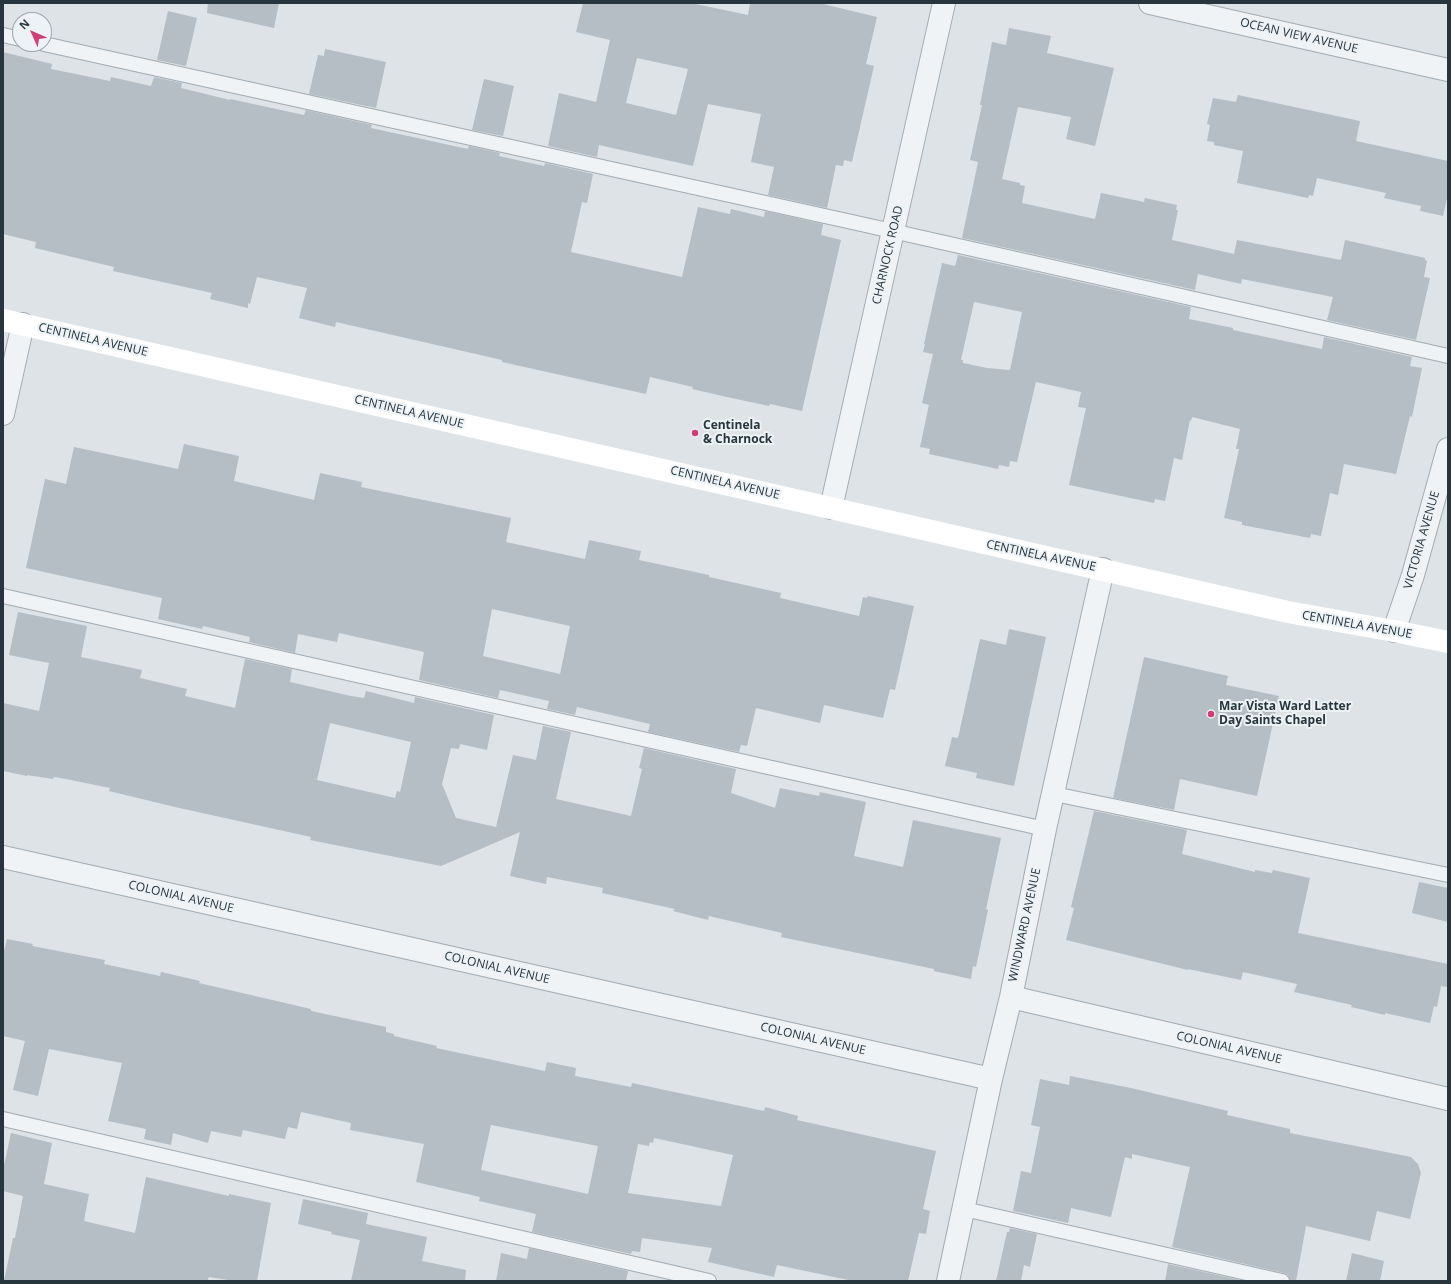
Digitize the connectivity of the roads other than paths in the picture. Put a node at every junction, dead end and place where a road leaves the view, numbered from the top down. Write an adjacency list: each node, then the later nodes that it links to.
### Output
1 (944, 3): 5 (street, CHARNOCK ROAD)
2 (1150, 3): 4 (street, OCEAN VIEW AVENUE)
3 (52, 46): 5 (lane)
4 (1448, 70)
5 (893, 231): 7 (lane); 10 (street, CHARNOCK ROAD)
6 (13, 322): 8 (street); 10 (main road, CENTINELA AVENUE)
7 (1448, 356)
8 (3, 414)
9 (1448, 449): 13 (street, VICTORIA AVENUE)
10 (831, 508): 11 (main road, CENTINELA AVENUE)
11 (1103, 570): 13 (main road, CENTINELA AVENUE); 15 (street, WINDWARD AVENUE)
12 (3, 596): 16 (lane)
13 (1394, 631): 14 (main road, CENTINELA AVENUE)
14 (1448, 642)
15 (1054, 794): 16 (street, WINDWARD AVENUE); 18 (lane)
16 (1045, 829): 19 (street, WINDWARD AVENUE)
17 (3, 857): 20 (street, COLONIAL AVENUE)
18 (1448, 875)
19 (1010, 998): 20 (street, WINDWARD AVENUE); 21 (street, COLONIAL AVENUE)
20 (991, 1079): 23 (street, WINDWARD AVENUE)
21 (1448, 1099)
22 (3, 1119): 24 (lane)
23 (964, 1209): 25 (street, WINDWARD AVENUE); 26 (lane)
24 (709, 1281)
25 (948, 1281)
26 (1282, 1281)

